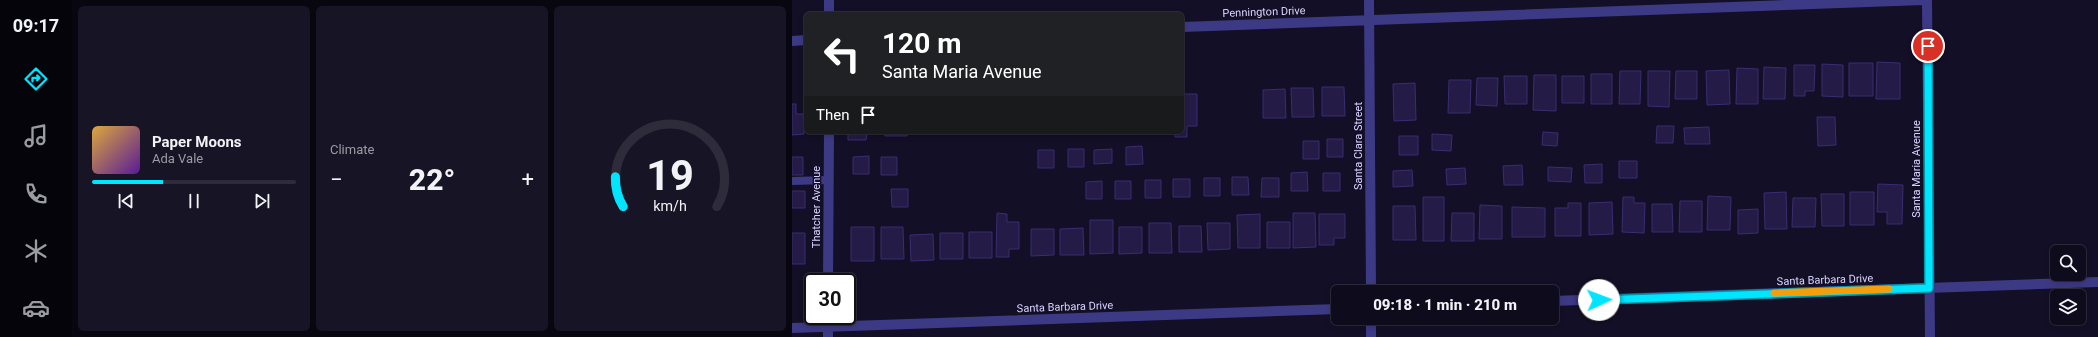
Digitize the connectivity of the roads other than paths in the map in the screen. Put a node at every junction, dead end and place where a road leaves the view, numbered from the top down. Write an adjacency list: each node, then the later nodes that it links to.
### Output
1 (829, 0): 5 (street)
2 (1370, 0): 6 (street, Santa Clara Street)
3 (1922, 0): 6 (street, Pennington Drive)
4 (1927, 0): 16 (street, Santa Maria Avenue)
5 (829, 12)
6 (1370, 20): 7 (street, Pennington Drive); 15 (street, Santa Clara Street)
7 (1184, 27)
8 (804, 40): 9 (street)
9 (792, 41)
10 (829, 134): 11 (street, Thatcher Avenue)
11 (828, 180): 12 (lane); 13 (street, Thatcher Avenue)
12 (792, 181)
13 (828, 273)
14 (2098, 282): 16 (street, Santa Barbara Drive)
15 (1371, 285)
16 (1929, 288): 17 (street, Santa Barbara Drive); 23 (street, Santa Maria Avenue)
17 (1559, 301)
18 (1331, 309): 21 (street, Santa Barbara Drive)
19 (1372, 325): 22 (street)
20 (792, 328): 21 (street, Santa Barbara Drive)
21 (828, 332)
22 (1372, 337)
23 (1930, 337)

